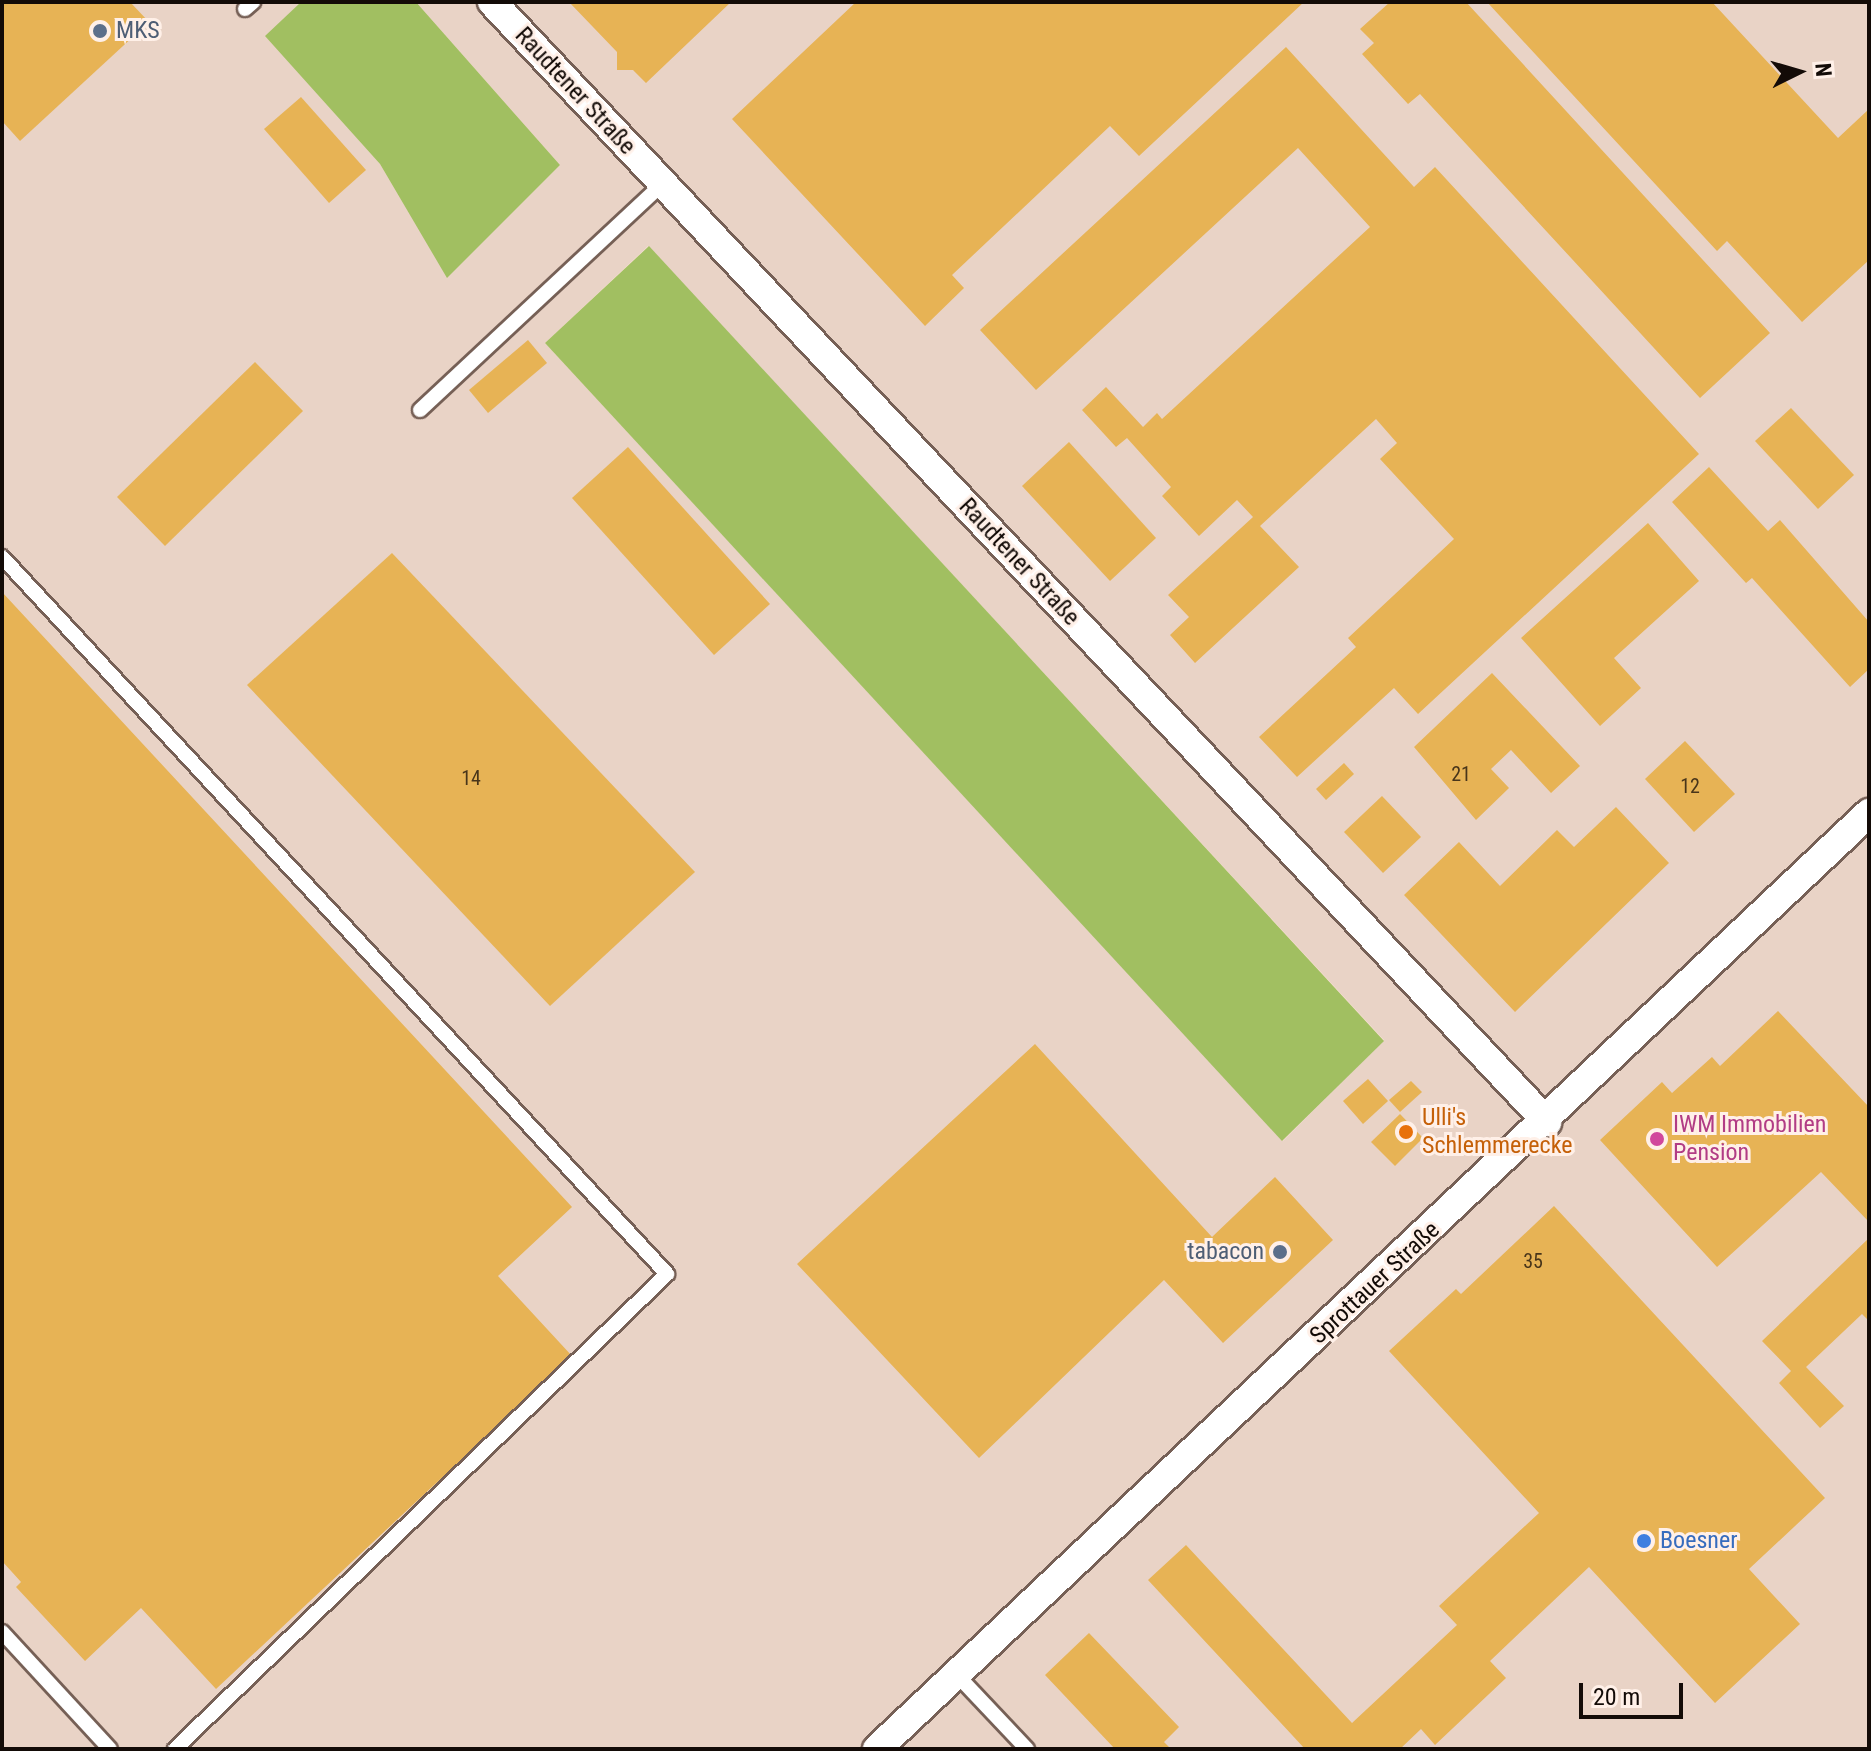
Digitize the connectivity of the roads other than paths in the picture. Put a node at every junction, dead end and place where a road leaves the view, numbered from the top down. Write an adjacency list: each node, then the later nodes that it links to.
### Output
1 (492, 2): 2 (street, Raudtener Straße)
2 (662, 184): 3 (lane); 6 (street, Raudtener Straße)
3 (420, 410)
4 (2, 557): 10 (lane)
5 (1869, 813): 6 (street, Sprottauer Straße)
6 (1547, 1122): 8 (street, Sprottauer Straße)
7 (2, 1632): 9 (lane)
8 (957, 1675): 11 (street, Sprottauer Straße); 12 (lane)
9 (110, 1749)
10 (175, 1749)
11 (877, 1749)
12 (1027, 1749)

